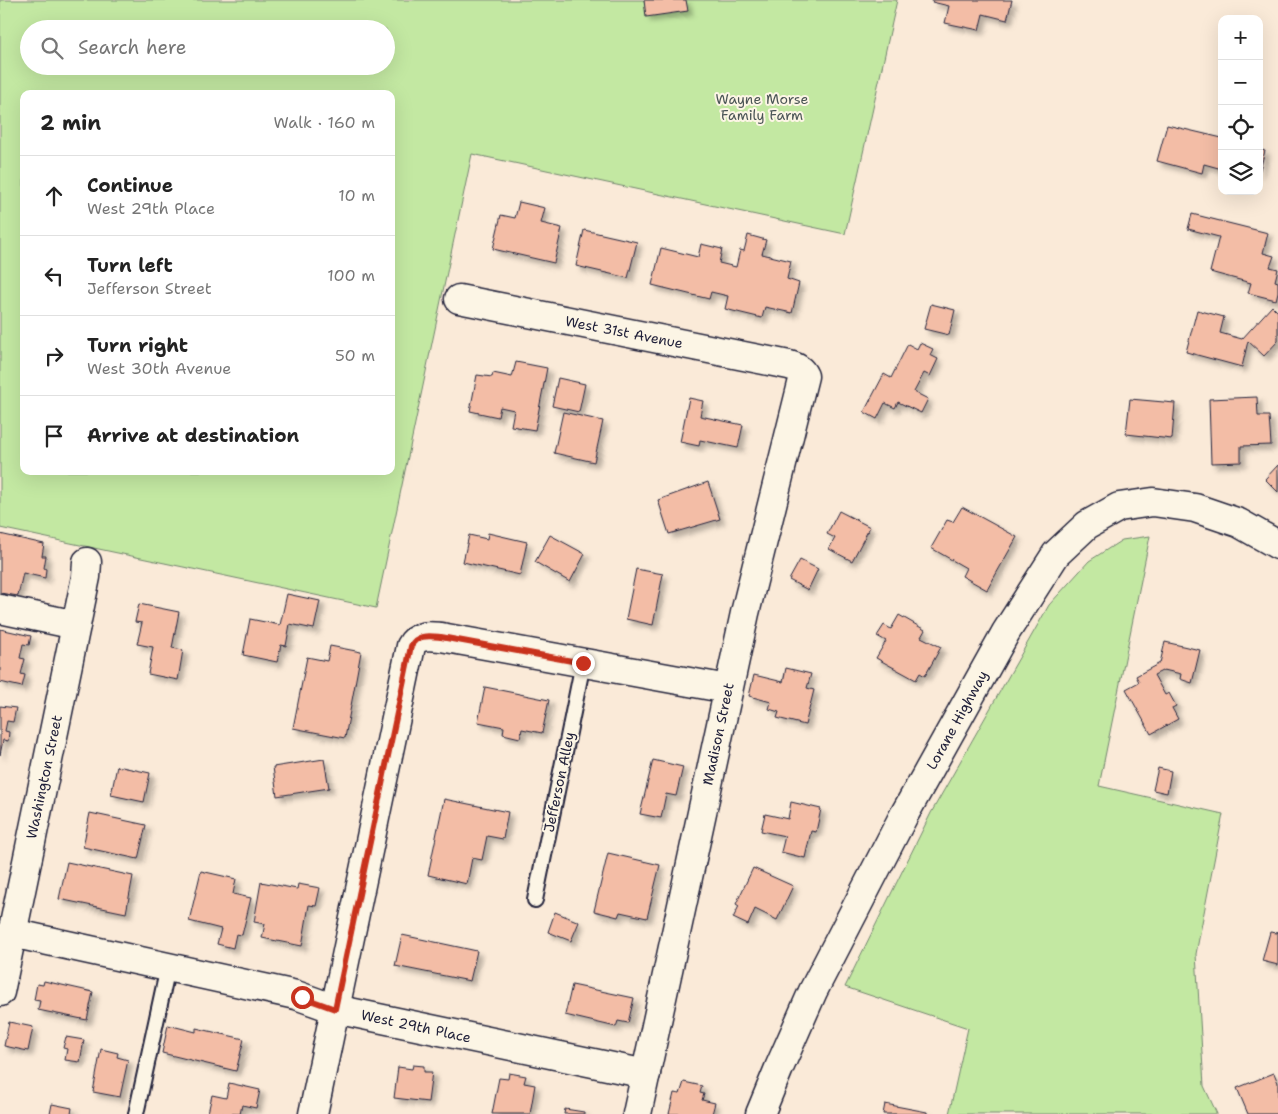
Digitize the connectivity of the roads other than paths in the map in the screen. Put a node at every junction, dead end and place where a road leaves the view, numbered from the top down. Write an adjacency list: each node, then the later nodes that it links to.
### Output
1 (459, 299): 2 (street, West 31st Avenue)
2 (789, 365): 8 (street, Madison Street)
3 (1278, 545): 18 (street, Lorane Highway)
4 (87, 562): 6 (street, Washington Street)
5 (0, 609): 6 (street)
6 (76, 625): 10 (street, Washington Street)
7 (583, 663): 8 (street); 9 (lane, Jefferson Alley); 13 (street)
8 (728, 689): 14 (street, Madison Street)
9 (535, 900)
10 (12, 933): 11 (street, West 29th Place); 12 (street, Washington Street)
11 (168, 967): 13 (street, West 29th Place); 15 (lane)
12 (0, 992)
13 (335, 1009): 14 (street, West 29th Place); 16 (street)
14 (646, 1074): 17 (street, Madison Street)
15 (136, 1114)
16 (313, 1114)
17 (638, 1114)
18 (760, 1114)

